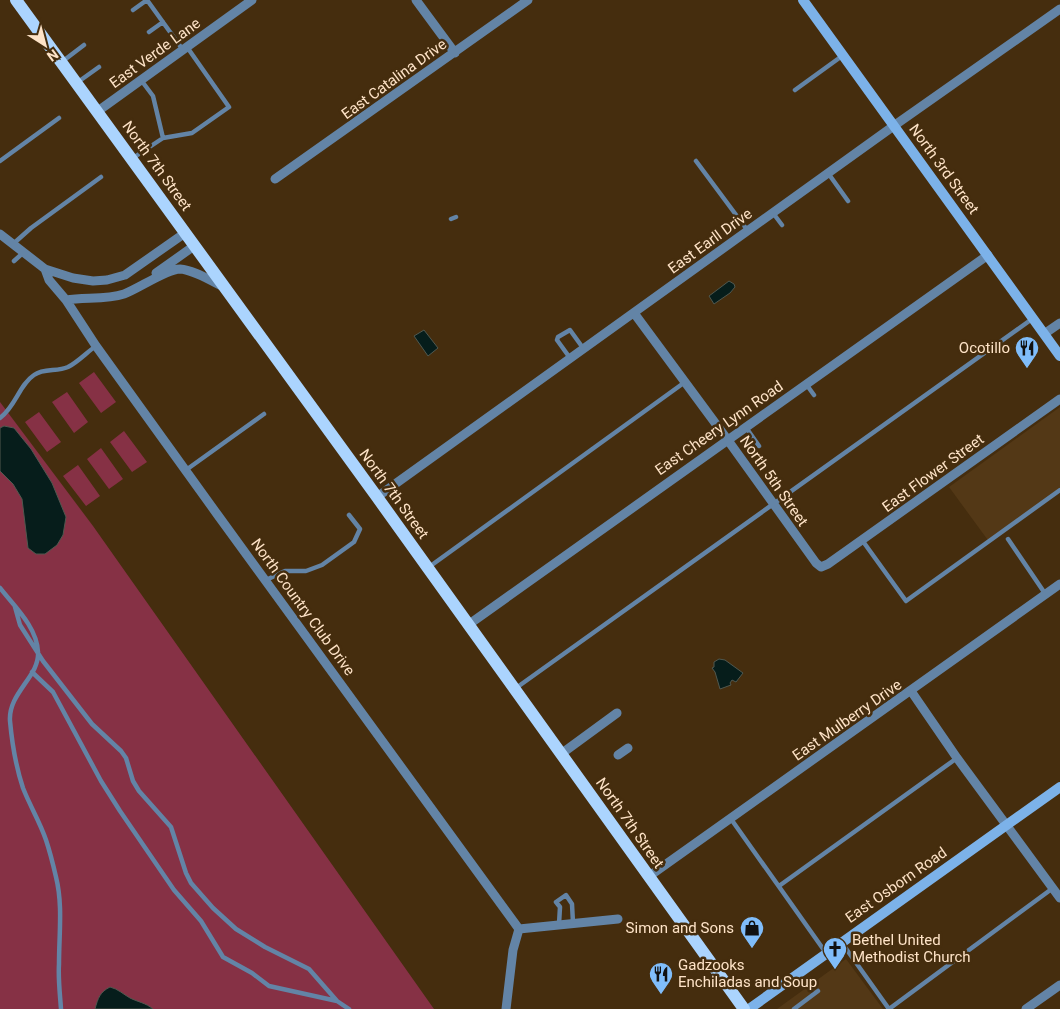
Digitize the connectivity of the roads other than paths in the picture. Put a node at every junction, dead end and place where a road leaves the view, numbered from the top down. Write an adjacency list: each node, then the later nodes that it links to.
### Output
1 (16, 0): 15 (main road, North 7th Street)
2 (147, 0): 8 (lane); 9 (lane)
3 (252, 0): 12 (street, East Verde Lane)
4 (416, 0): 13 (street)
5 (528, 0): 13 (street, East Catalina Drive)
6 (803, 0): 14 (street, North 3rd Street)
7 (1060, 9): 22 (street, East Earll Drive)
8 (133, 10)
9 (163, 22): 10 (lane); 12 (lane)
10 (149, 32)
11 (84, 45): 15 (lane)
12 (185, 48): 17 (street, East Verde Lane); 23 (lane)
13 (455, 53): 29 (street, East Catalina Drive)
14 (844, 55): 19 (lane); 22 (street, North 3rd Street)
15 (61, 62): 18 (main road, North 7th Street)
16 (99, 67): 18 (lane)
17 (141, 80): 20 (street, East Verde Lane); 23 (lane)
18 (77, 83): 20 (main road, North 7th Street)
19 (794, 90)
20 (98, 112): 24 (main road, North 7th Street)
21 (58, 118): 25 (lane)
22 (895, 125): 27 (street, East Earll Drive); 39 (street, North 3rd Street)
23 (163, 138): 24 (lane)
24 (132, 159): 34 (main road, North 7th Street)
25 (0, 161)
26 (696, 161): 33 (lane)
27 (828, 173): 30 (lane); 31 (street, East Earll Drive)
28 (102, 177): 36 (lane)
29 (275, 180)
30 (848, 201)
31 (773, 213): 32 (lane); 33 (street, East Earll Drive)
32 (782, 225)
33 (748, 231): 49 (street, East Earll Drive)
34 (185, 233): 37 (main road, North 7th Street); 42 (street, North Country Club Drive)
35 (0, 234): 36 (street, North Country Club Drive)
36 (12, 244): 38 (street, North Country Club Drive)
37 (194, 246): 44 (street); 45 (main road, North 7th Street)
38 (24, 252): 40 (lane); 41 (street, North Country Club Drive)
39 (988, 255): 50 (street, North 3rd Street); 58 (street, East Cheery Lynn Road)
40 (14, 261)
41 (45, 269): 43 (street, North Country Club Drive); 48 (street, North Country Club Drive)
42 (116, 278): 43 (street, North Country Club Drive); 46 (street)
43 (84, 280): 47 (street)
44 (149, 281): 45 (street); 46 (street)
45 (224, 287): 68 (main road, North 7th Street)
46 (120, 295): 47 (street)
47 (83, 297): 48 (street)
48 (66, 300): 53 (street, North Country Club Drive)
49 (634, 313): 54 (street, East Earll Drive); 57 (street, North 5th Street)
50 (1033, 318): 52 (street, North 3rd Street); 69 (lane)
51 (1060, 322): 52 (street)
52 (1044, 334): 55 (street, North 3rd Street)
53 (96, 346): 62 (lane); 66 (street, North Country Club Drive)
54 (584, 349): 56 (street, East Earll Drive); 56 (lane)
55 (1060, 356)
56 (571, 359): 68 (street, East Earll Drive)
57 (685, 382): 64 (street, North 5th Street); 74 (lane)
58 (806, 383): 59 (lane); 63 (street, East Cheery Lynn Road)
59 (814, 395)
60 (1060, 399): 71 (street, East Flower Street)
61 (264, 414): 66 (lane)
62 (0, 418)
63 (745, 426): 64 (street, East Cheery Lynn Road); 65 (lane)
64 (727, 439): 69 (street, North 5th Street); 79 (street, East Cheery Lynn Road)
65 (759, 446)
66 (186, 470): 75 (street, North Country Club Drive)
67 (1060, 490): 71 (lane)
68 (377, 497): 74 (main road, North 7th Street)
69 (774, 505): 73 (street, North 5th Street); 84 (lane)
70 (349, 515): 75 (lane)
71 (862, 540): 73 (street, East Flower Street)
72 (1008, 540): 78 (lane)
73 (821, 566)
74 (427, 568): 79 (main road, North 7th Street)
75 (266, 580): 101 (street, North Country Club Drive)
76 (1060, 584): 78 (street, East Mulberry Drive)
77 (0, 588): 80 (lane)
78 (1046, 595): 85 (street, East Mulberry Drive)
79 (468, 625): 84 (main road, North 7th Street)
80 (38, 653): 81 (lane); 82 (lane)
81 (43, 661): 82 (lane); 106 (lane)
82 (37, 662): 83 (lane)
83 (32, 672): 106 (lane); 107 (lane)
84 (514, 689): 88 (main road, North 7th Street)
85 (911, 692): 90 (street); 92 (street, East Mulberry Drive)
86 (618, 713): 88 (street)
87 (628, 748): 89 (street)
88 (561, 754): 94 (main road, North 7th Street)
89 (618, 755)
90 (957, 758): 93 (street); 95 (lane)
91 (1060, 787): 93 (street, East Osborn Road)
92 (731, 819): 94 (street, East Mulberry Drive); 95 (lane)
93 (1006, 826): 96 (street); 102 (street, East Osborn Road)
94 (648, 877): 110 (main road, North 7th Street)
95 (779, 886): 103 (lane)
96 (1053, 888): 97 (street); 113 (lane)
97 (1060, 898)
98 (618, 919): 99 (street)
99 (573, 922): 100 (street); 100 (lane)
100 (559, 924): 101 (street)
101 (519, 929): 109 (street)
102 (841, 942): 103 (street, East Osborn Road); 113 (lane)
103 (826, 953): 111 (street, East Osborn Road)
104 (1060, 985): 114 (street)
105 (818, 991): 112 (lane)
106 (338, 1001): 108 (lane)
107 (61, 1009)
108 (349, 1009)
109 (506, 1009)
110 (744, 1009)
111 (749, 1009)
112 (794, 1009)
113 (889, 1009)
114 (1026, 1009)

